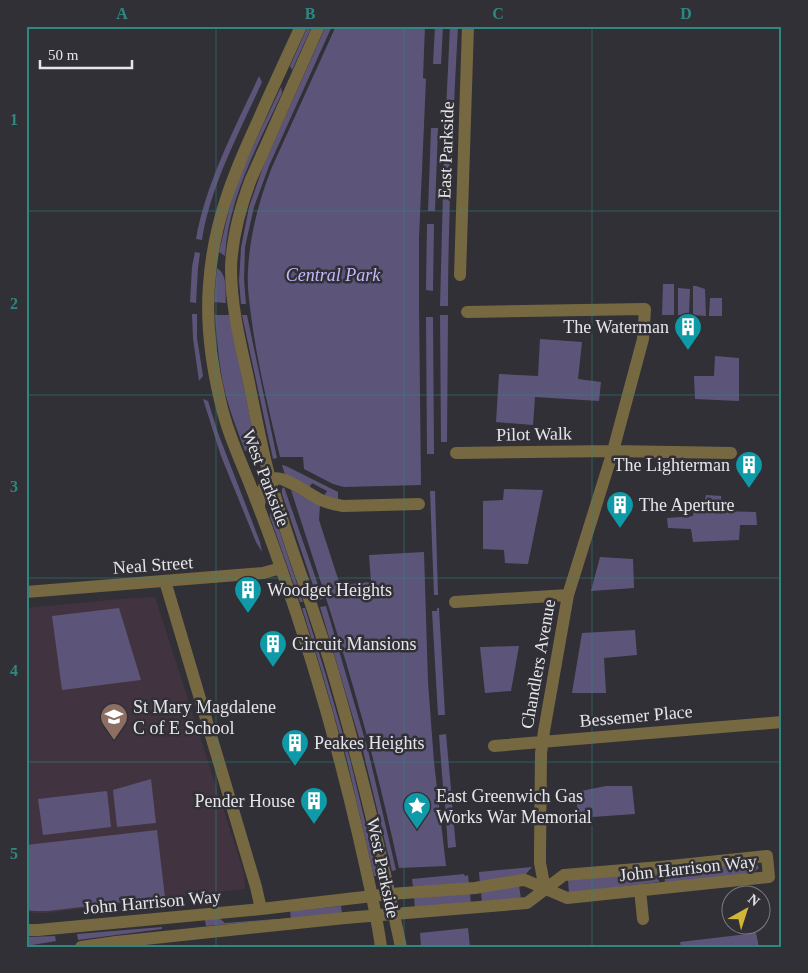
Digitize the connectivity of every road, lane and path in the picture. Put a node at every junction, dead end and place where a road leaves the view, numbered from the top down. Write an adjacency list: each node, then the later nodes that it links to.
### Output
1 (301, 26): 11 (street, West Parkside)
2 (319, 26): 9 (street, West Parkside)
3 (468, 26): 4 (street, East Parkside)
4 (460, 275)
5 (467, 312): 6 (street, Chandlers Avenue)
6 (613, 451): 7 (street, Pilot Walk); 8 (street); 15 (street, Chandlers Avenue)
7 (456, 453)
8 (731, 453)
9 (270, 479): 10 (street); 11 (street); 22 (street, West Parkside)
10 (420, 504)
11 (259, 506): 12 (street, West Parkside)
12 (281, 568): 13 (street, Neal Street); 23 (street, West Parkside)
13 (165, 581): 14 (street, Neal Street); 25 (street)
14 (26, 592)
15 (568, 595): 16 (street); 18 (street, Chandlers Avenue)
16 (455, 602)
17 (782, 722): 18 (street, Bessemer Place)
18 (542, 742): 19 (street, Bessemer Place); 20 (street, Chandlers Avenue)
19 (494, 746)
20 (545, 889): 21 (street, John Harrison Way); 21 (street, John Harrison Way); 22 (street, John Harrison Way); 26 (street, John Harrison Way)
21 (640, 890): 28 (street)
22 (390, 894): 23 (street, John Harrison Way); 26 (street, West Parkside)
23 (372, 896): 24 (street, John Harrison Way); 27 (street, West Parkside)
24 (280, 906): 25 (street, John Harrison Way); 29 (street)
25 (261, 909): 30 (street, John Harrison Way)
26 (395, 915): 27 (street, John Harrison Way); 33 (street, West Parkside)
27 (376, 916): 29 (street, John Harrison Way); 32 (street, West Parkside)
28 (643, 919)
29 (282, 925): 31 (street, John Harrison Way)
30 (26, 930)
31 (81, 947)
32 (382, 947)
33 (402, 947)

